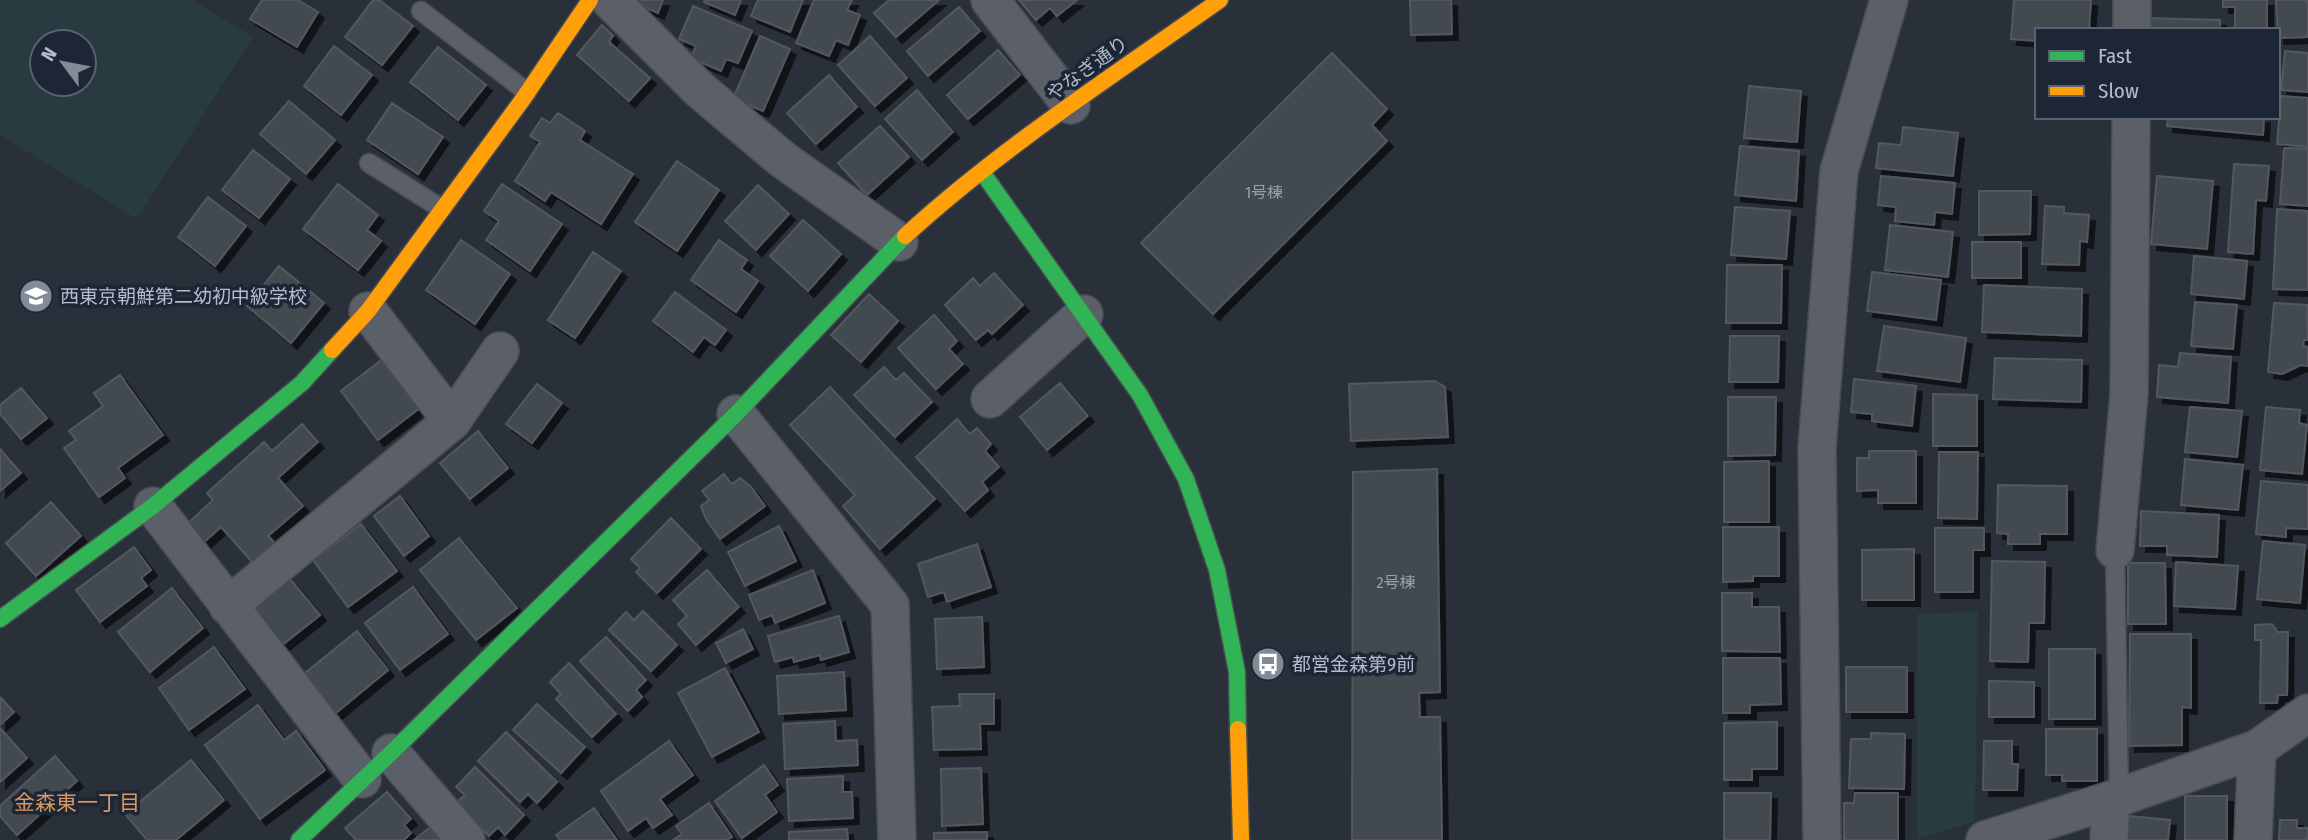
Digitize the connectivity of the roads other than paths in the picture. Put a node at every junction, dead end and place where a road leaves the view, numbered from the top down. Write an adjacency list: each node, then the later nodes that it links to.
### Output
1 (566, 0): 5 (lane)
2 (990, 0): 10 (street)
3 (1889, 0): 35 (street)
4 (2132, 0): 8 (street)
5 (594, 4): 9 (street); 15 (street)
6 (1205, 4): 10 (street, やなぎ通り)
7 (422, 11): 9 (lane)
8 (2132, 28)
9 (527, 92): 14 (street)
10 (1071, 105): 13 (street, やなぎ通り)
11 (2131, 119): 23 (street)
12 (369, 163): 14 (lane)
13 (982, 172): 15 (street, やなぎ通り); 17 (street)
14 (442, 209): 16 (street)
15 (899, 242): 20 (street, やなぎ通り)
16 (368, 311): 21 (street); 22 (street)
17 (1084, 314): 19 (street); 34 (street)
18 (500, 351): 21 (street)
19 (990, 399)
20 (736, 414): 28 (street, やなぎ通り); 33 (street)
21 (452, 421): 24 (street)
22 (153, 506): 24 (street); 25 (street)
23 (2115, 550): 30 (lane)
24 (228, 606): 29 (street)
25 (0, 619)
26 (2308, 713): 27 (street)
27 (2257, 749): 30 (street); 38 (street)
28 (391, 753): 29 (street, やなぎ通り); 32 (street)
29 (362, 779): 31 (street, やなぎ通り)
30 (2115, 798): 36 (street); 37 (street)
31 (299, 840)
32 (466, 840)
33 (897, 840)
34 (1241, 840)
35 (1822, 840)
36 (1985, 840)
37 (2109, 840)
38 (2253, 840)

